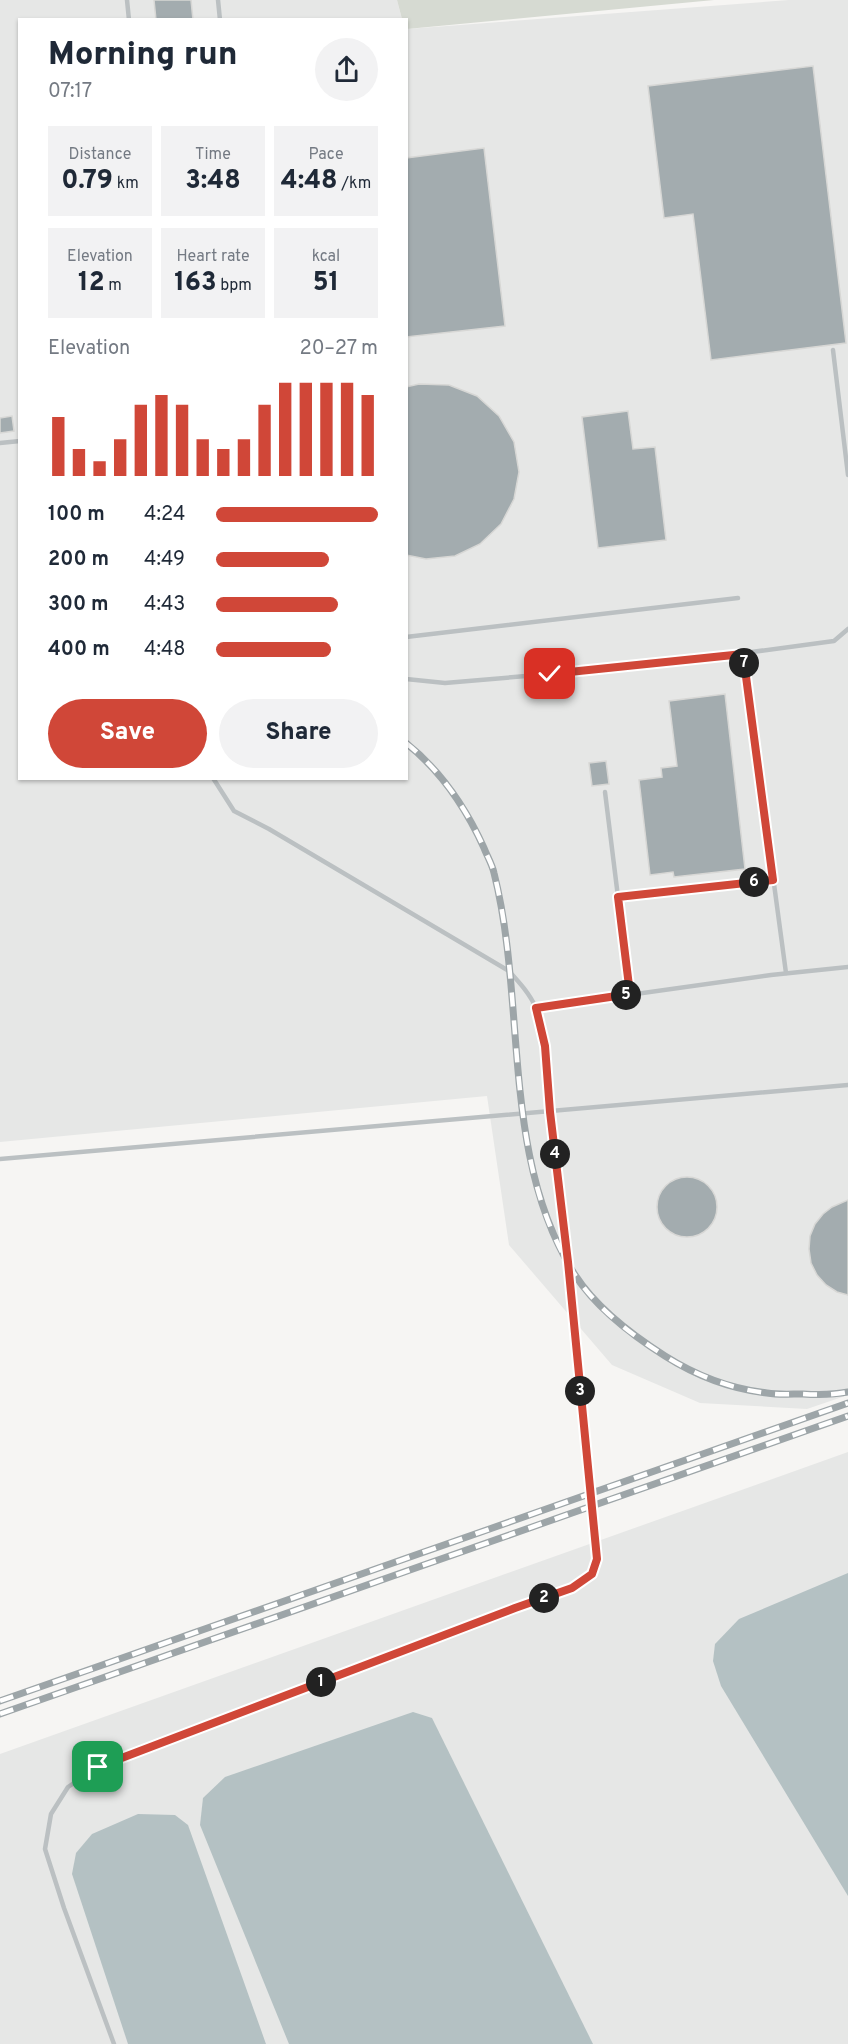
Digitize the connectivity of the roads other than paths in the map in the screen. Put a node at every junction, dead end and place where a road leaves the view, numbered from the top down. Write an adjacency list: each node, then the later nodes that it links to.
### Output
1 (127, 0): 3 (lane)
2 (218, 0): 4 (lane)
3 (129, 18)
4 (220, 18)
5 (833, 350): 8 (lane)
6 (18, 441): 7 (lane)
7 (0, 443)
8 (848, 475)
9 (738, 598): 11 (lane)
10 (848, 629): 12 (lane)
11 (408, 637)
12 (743, 654): 13 (lane); 16 (lane)
13 (408, 679)
14 (214, 780): 21 (lane)
15 (605, 792): 17 (lane)
16 (773, 880): 17 (lane); 19 (lane)
17 (618, 897): 20 (lane)
18 (848, 967): 19 (lane)
19 (786, 973): 20 (lane)
20 (630, 994): 21 (lane)
21 (536, 1008): 23 (lane)
22 (848, 1085): 23 (lane)
23 (550, 1112): 24 (lane); 25 (lane)
24 (0, 1159)
25 (114, 2044)

